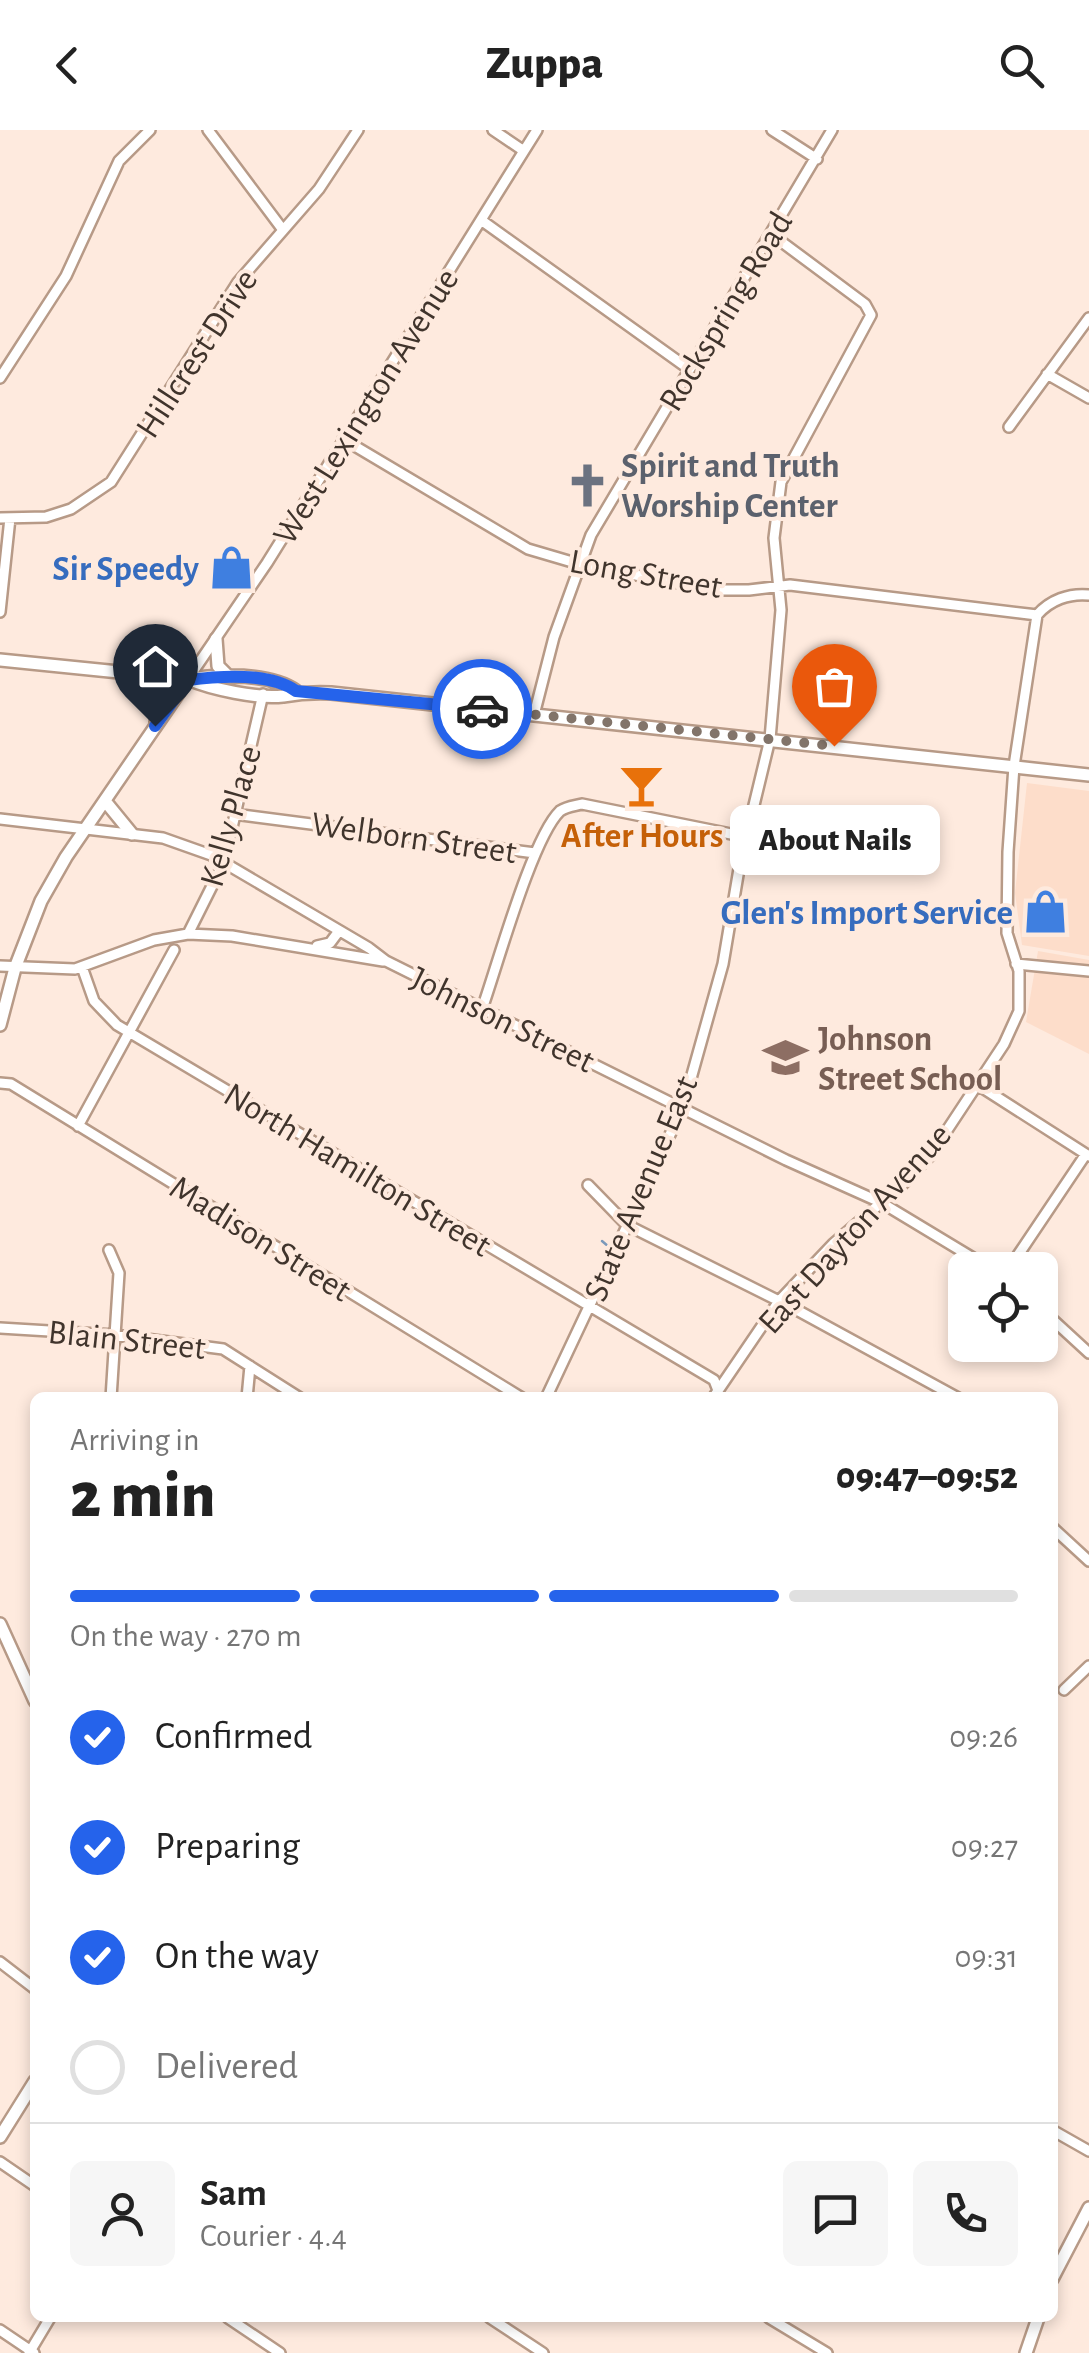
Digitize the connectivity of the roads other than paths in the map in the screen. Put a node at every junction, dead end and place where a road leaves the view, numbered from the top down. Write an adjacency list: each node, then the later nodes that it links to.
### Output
1 (150, 130): 16 (street)
2 (208, 130): 11 (street)
3 (358, 130): 11 (street, Hillcrest Drive)
4 (494, 130): 8 (street)
5 (537, 130): 8 (street, West Lexington Avenue)
6 (772, 130): 9 (street)
7 (832, 130): 9 (street, Rockspring Road)
8 (524, 151): 10 (street, West Lexington Avenue)
9 (817, 159): 12 (street, Rockspring Road)
10 (482, 220): 14 (street); 19 (street, West Lexington Avenue)
11 (283, 230): 20 (street, Hillcrest Drive)
12 (771, 234): 14 (street, Rockspring Road); 22 (street, State Avenue East)
13 (1089, 318): 15 (street)
14 (689, 369): 21 (street, Rockspring Road)
15 (1047, 374): 17 (street); 18 (street)
16 (0, 378)
17 (1089, 398)
18 (1009, 427)
19 (343, 439): 21 (street, Long Street); 26 (street, West Lexington Avenue)
20 (5, 518): 24 (street)
21 (579, 564): 22 (street, Long Street); 33 (street, Rockspring Road)
22 (779, 588): 25 (street, Long Street); 35 (street, State Avenue East)
23 (1089, 595): 25 (street)
24 (0, 612)
25 (1037, 615): 36 (street, East Dayton Avenue)
26 (216, 639): 29 (main road); 30 (street, West Lexington Avenue)
27 (0, 660): 28 (main road)
28 (132, 673): 30 (main road); 34 (main road)
29 (229, 678): 30 (main road); 31 (main road)
30 (188, 680): 32 (main road); 34 (main road)
31 (296, 691): 32 (main road); 33 (main road)
32 (264, 694): 39 (street, Kelly Place)
33 (534, 715): 35 (main road)
34 (155, 726): 38 (main road)
35 (770, 739): 36 (main road); 43 (street, State Avenue East)
36 (1014, 766): 37 (main road); 51 (street, East Dayton Avenue)
37 (1089, 775)
38 (105, 801): 41 (main road); 42 (main road)
39 (234, 814): 44 (street, Welborn Street); 45 (street, Kelly Place)
40 (0, 819): 41 (street, Johnson Street)
41 (87, 828): 42 (street, Johnson Street); 54 (main road)
42 (132, 834): 45 (street, Johnson Street)
43 (746, 837): 44 (street, Welborn Street); 61 (street, State Avenue East)
44 (535, 853): 56 (street)
45 (224, 862): 46 (street, Johnson Street); 47 (street, Kelly Place)
46 (339, 931): 48 (street); 50 (street, Johnson Street)
47 (188, 934): 48 (street); 53 (street)
48 (309, 947): 50 (street)
49 (174, 950): 58 (street)
50 (386, 961): 56 (street, Johnson Street)
51 (1016, 964): 55 (street); 60 (street, East Dayton Avenue)
52 (0, 966): 54 (street)
53 (82, 967): 54 (street); 58 (street, North Hamilton Street)
54 (15, 968): 57 (main road)
55 (1089, 970)
56 (482, 1009): 61 (street, Johnson Street)
57 (0, 1025)
58 (129, 1032): 62 (street); 71 (street, North Hamilton Street)
59 (0, 1083): 62 (street, Madison Street)
60 (978, 1084): 63 (street); 65 (street, East Dayton Avenue)
61 (683, 1107): 65 (street, Johnson Street); 66 (street, State Avenue East)
62 (78, 1126): 80 (street, Madison Street)
63 (1087, 1155): 69 (street)
64 (588, 1185): 66 (street)
65 (882, 1203): 68 (street, Johnson Street); 70 (street, East Dayton Avenue)
66 (627, 1225): 70 (street); 71 (street, State Avenue East)
67 (109, 1250): 74 (street)
68 (963, 1252)
69 (1020, 1252)
70 (779, 1301): 83 (street, East Dayton Avenue); 84 (street)
71 (590, 1306): 81 (street, State Avenue East); 82 (street, North Hamilton Street)
72 (1058, 1324): 75 (street)
73 (0, 1328): 74 (street, Blain Street)
74 (115, 1335): 76 (street, Blain Street); 77 (street)
75 (1089, 1352)
76 (250, 1366): 78 (street); 79 (street, Blain Street)
77 (111, 1392)
78 (248, 1392)
79 (291, 1392)
80 (512, 1392)
81 (549, 1392)
82 (716, 1392)
83 (719, 1392)
84 (947, 1392)
85 (1058, 1533): 86 (street)
86 (1089, 1561)
87 (0, 1624): 89 (main road)
88 (1089, 1666): 90 (street)
89 (30, 1690)
90 (1064, 1690)
91 (0, 1962): 92 (street)
92 (30, 1984)
93 (30, 2089): 95 (main road)
94 (1058, 2133): 96 (street)
95 (0, 2137)
96 (1089, 2151)
97 (0, 2162): 98 (street)
98 (30, 2183)
99 (1089, 2208): 100 (main road)
100 (1058, 2267)
101 (48, 2322): 107 (street)
102 (234, 2322): 108 (street)
103 (496, 2322): 109 (street)
104 (775, 2322): 110 (street)
105 (1037, 2322): 111 (main road)
106 (0, 2330): 107 (street)
107 (31, 2352)
108 (280, 2353)
109 (543, 2353)
110 (826, 2353)
111 (1026, 2353)

